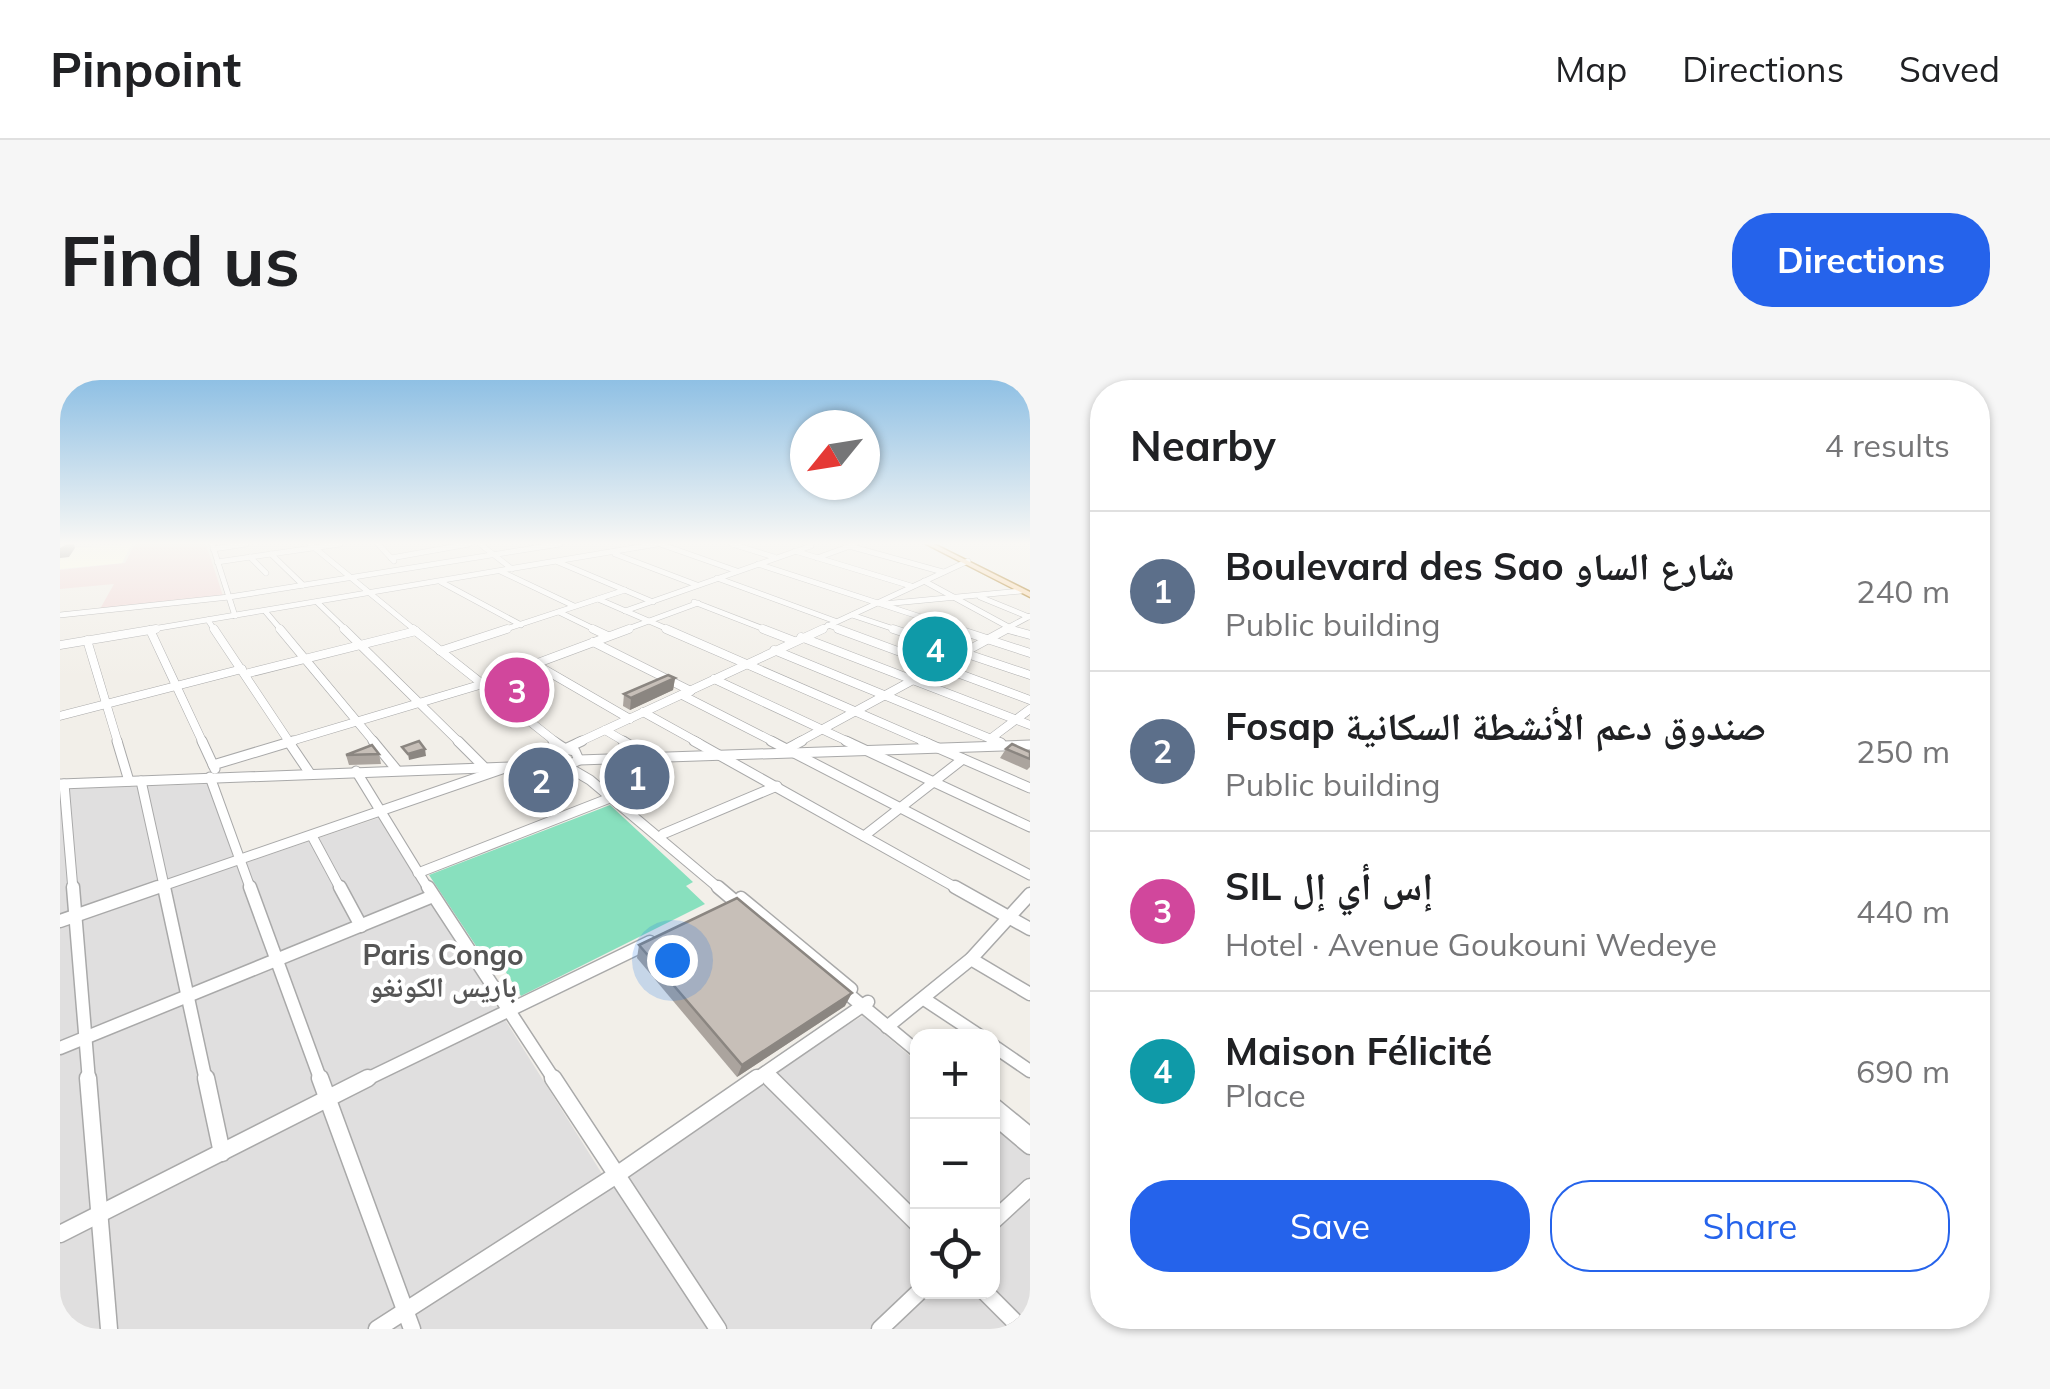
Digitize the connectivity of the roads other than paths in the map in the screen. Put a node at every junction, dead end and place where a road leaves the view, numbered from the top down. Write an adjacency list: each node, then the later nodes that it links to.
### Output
1 (226, 588): 18 (street)
2 (283, 588): 18 (street)
3 (361, 588): 15 (street)
4 (396, 588): 15 (street)
5 (453, 588): 36 (street)
6 (537, 588): 25 (street)
7 (621, 588): 13 (street)
8 (690, 588): 16 (street)
9 (745, 588): 34 (street)
10 (830, 588): 24 (street)
11 (908, 588): 24 (street)
12 (936, 588): 19 (street)
13 (625, 590): 20 (street); 22 (street)
14 (1027, 592): 17 (street)
15 (367, 593): 21 (street); 40 (street)
16 (675, 594): 22 (street); 23 (street)
17 (976, 595): 19 (street); 32 (street)
18 (229, 597): 29 (street); 31 (street)
19 (951, 597): 24 (street); 38 (street)
20 (598, 600): 25 (street); 28 (street)
21 (317, 602): 26 (street); 48 (street)
22 (653, 602): 28 (street)
23 (698, 603): 35 (street); 43 (street)
24 (877, 604): 30 (street); 45 (street)
25 (575, 606): 27 (street)
26 (265, 610): 31 (street); 53 (street)
27 (559, 612): 36 (street); 41 (street)
28 (625, 612): 35 (street)
29 (60, 614)
30 (851, 614): 34 (street); 51 (street)
31 (235, 616): 33 (street)
32 (1029, 617): 38 (street)
33 (208, 620): 39 (street); 57 (street)
34 (836, 621): 37 (street)
35 (648, 622): 41 (street); 54 (street)
36 (520, 625): 50 (street)
37 (827, 625): 43 (street); 56 (street)
38 (1008, 629): 42 (street); 45 (street)
39 (150, 630): 44 (street); 62 (street)
40 (414, 632): 48 (street); 50 (street); 61 (street)
41 (608, 636): 46 (street)
42 (1030, 636)
43 (798, 639): 49 (street); 60 (street)
44 (87, 640): 47 (street); 67 (street)
45 (987, 640): 51 (street); 52 (street)
46 (593, 642): 55 (street); 63 (street)
47 (60, 645)
48 (361, 645): 53 (street); 66 (street)
49 (774, 650): 54 (street); 64 (street)
50 (440, 651): 61 (street)
51 (964, 652): 56 (street); 58 (street)
52 (1030, 654)
53 (304, 659): 57 (street); 74 (street)
54 (746, 663): 59 (street); 70 (street)
55 (534, 664): 61 (street); 72 (street)
56 (940, 666): 60 (street); 65 (street)
57 (244, 672): 62 (street); 79 (street)
58 (1030, 675)
59 (714, 679): 63 (street); 77 (street)
60 (915, 681): 64 (street); 73 (street)
61 (478, 685): 66 (street); 85 (street); 87 (street)
62 (177, 686): 67 (street); 98 (street)
63 (686, 693): 69 (street); 84 (street)
64 (887, 697): 70 (street); 78 (street)
65 (1030, 700)
66 (420, 703): 74 (street); 93 (street)
67 (106, 704): 71 (street); 100 (street)
68 (1030, 709): 73 (street)
69 (643, 712): 72 (street); 88 (street)
70 (856, 712): 77 (street); 82 (street)
71 (60, 716)
72 (630, 719): 76 (street)
73 (1016, 720): 75 (street); 78 (street)
74 (356, 722): 79 (street); 95 (street)
75 (1030, 726)
76 (605, 730): 87 (street); 90 (street)
77 (823, 730): 83 (street); 84 (street)
78 (990, 739): 81 (street)
79 (288, 742): 97 (street); 98 (street)
80 (1030, 745): 81 (street)
81 (1008, 746): 82 (street); 86 (street)
82 (938, 748): 83 (street); 89 (street)
83 (867, 751): 84 (street); 101 (street)
84 (790, 752): 88 (street); 106 (street)
85 (550, 755): 87 (street); 87 (street); 92 (street)
86 (1030, 755)
87 (571, 757): 91 (street); 92 (street); 99 (street); 105 (street)
88 (724, 757): 90 (street); 103 (street)
89 (963, 759): 101 (street); 104 (street)
90 (652, 760): 91 (street)
91 (608, 761): 99 (street)
92 (531, 765): 94 (street)
93 (483, 766): 94 (street); 95 (street)
94 (512, 766): 107 (street)
95 (396, 769): 96 (street)
96 (356, 771): 97 (street); 107 (street)
97 (309, 772): 98 (street)
98 (214, 773): 100 (street); 113 (street)
99 (588, 773): 105 (street)
100 (135, 781): 102 (street); 116 (street)
101 (932, 782): 106 (street); 109 (street)
102 (62, 784): 108 (street)
103 (778, 786): 110 (street); 112 (street)
104 (1030, 788)
105 (614, 797): 110 (street); 114 (street); 119 (street)
106 (901, 806): 112 (street); 115 (street)
107 (380, 814): 111 (street); 114 (street)
108 (64, 828): 122 (street)
109 (1030, 828)
110 (663, 834): 131 (street)
111 (312, 836): 113 (street); 123 (street)
112 (864, 836): 121 (street)
113 (240, 860): 116 (street); 127 (street)
114 (418, 873): 118 (street)
115 (1030, 875)
116 (163, 887): 122 (street); 129 (street)
117 (1030, 894): 121 (street)
118 (433, 896): 123 (street); 132 (street)
119 (734, 900): 120 (street); 131 (street)
120 (721, 907)
121 (1009, 917): 124 (street); 126 (street)
122 (67, 919): 135 (street)
123 (361, 926): 127 (street)
124 (1030, 929)
125 (665, 935): 132 (street)
126 (971, 958): 128 (street); 130 (street)
127 (275, 961): 129 (street); 142 (street)
128 (1030, 994)
129 (188, 996): 135 (street); 147 (street)
130 (924, 998): 133 (street); 134 (street)
131 (865, 1004): 133 (street); 141 (street)
132 (508, 1008): 142 (street); 148 (street)
133 (890, 1025): 136 (street); 137 (street)
134 (970, 1029)
135 (84, 1038): 138 (street); 150 (street)
136 (910, 1039)
137 (910, 1044)
138 (60, 1048)
139 (1000, 1050): 140 (street)
140 (1030, 1071)
141 (764, 1073): 148 (street); 152 (street)
142 (328, 1100): 147 (street); 156 (street)
143 (1000, 1112): 145 (street)
144 (998, 1119): 146 (street)
145 (1030, 1136)
146 (1030, 1146)
147 (222, 1154): 150 (street)
148 (618, 1174): 156 (street); 160 (street)
149 (1030, 1187): 151 (street)
150 (100, 1214): 153 (street); 157 (street)
151 (1000, 1215)
152 (910, 1216)
153 (60, 1234)
154 (912, 1299): 161 (street)
155 (992, 1299): 162 (street)
156 (406, 1310): 158 (street); 159 (street)
157 (109, 1329)
158 (377, 1329)
159 (412, 1329)
160 (718, 1329)
161 (880, 1329)
162 (1022, 1329)

